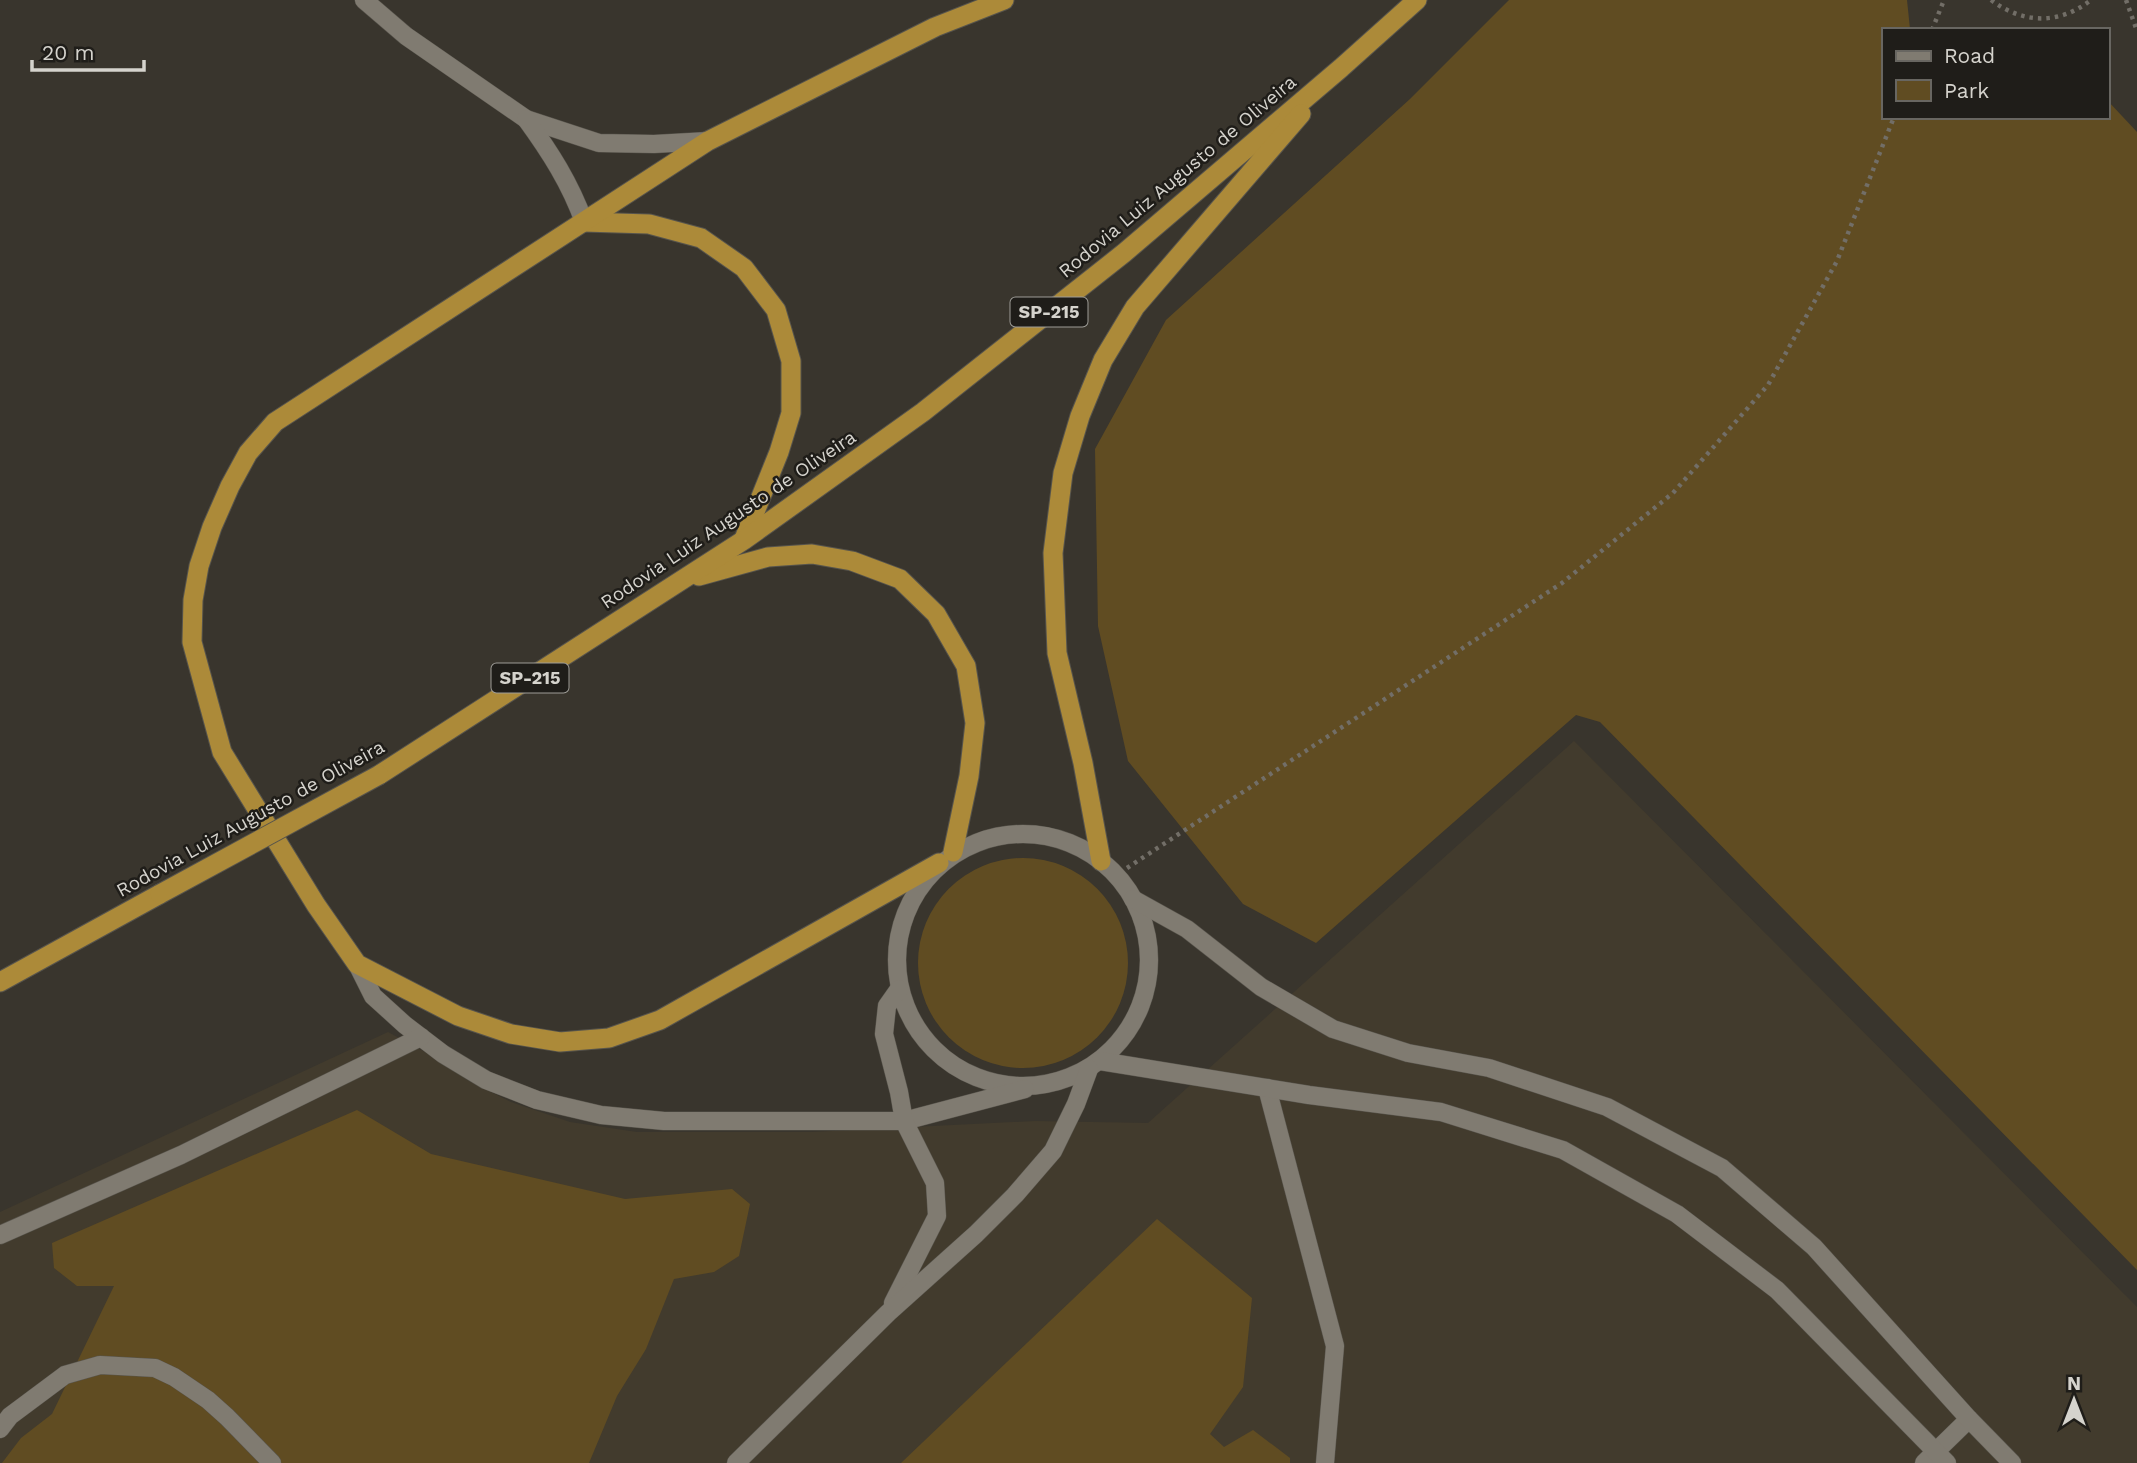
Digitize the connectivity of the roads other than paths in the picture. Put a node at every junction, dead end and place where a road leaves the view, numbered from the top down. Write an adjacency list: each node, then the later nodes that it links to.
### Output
1 (364, 0): 5 (street)
2 (1004, 0): 6 (highway)
3 (1417, 0): 4 (highway, Rodovia Luiz Augusto de Oliveira / SP-215)
4 (1341, 68): 8 (highway, Rodovia Luiz Augusto de Oliveira / SP-215); 11 (highway)
5 (526, 119): 6 (street); 7 (street)
6 (708, 141): 7 (highway)
7 (583, 222): 8 (highway); 13 (highway)
8 (744, 540): 9 (highway, Rodovia Luiz Augusto de Oliveira / SP-215)
9 (682, 581): 10 (highway); 14 (highway, Rodovia Luiz Augusto de Oliveira / SP-215, bridge)
10 (946, 857): 11 (street); 13 (highway); 15 (street)
11 (1101, 862): 12 (street)
12 (1133, 899): 17 (street); 23 (street)
13 (357, 964): 16 (street)
14 (0, 982)
15 (899, 989): 18 (street); 20 (street)
16 (421, 1037): 20 (street); 21 (street)
17 (1095, 1065): 18 (street); 19 (street); 22 (street)
18 (1032, 1087): 20 (street)
19 (1267, 1088): 25 (street); 28 (street)
20 (904, 1121): 22 (street)
21 (0, 1235)
22 (888, 1313): 27 (street)
23 (1969, 1419): 25 (street); 29 (street)
24 (0, 1429): 26 (street)
25 (1936, 1460)
26 (272, 1463)
27 (736, 1463)
28 (1325, 1463)
29 (2012, 1463)

